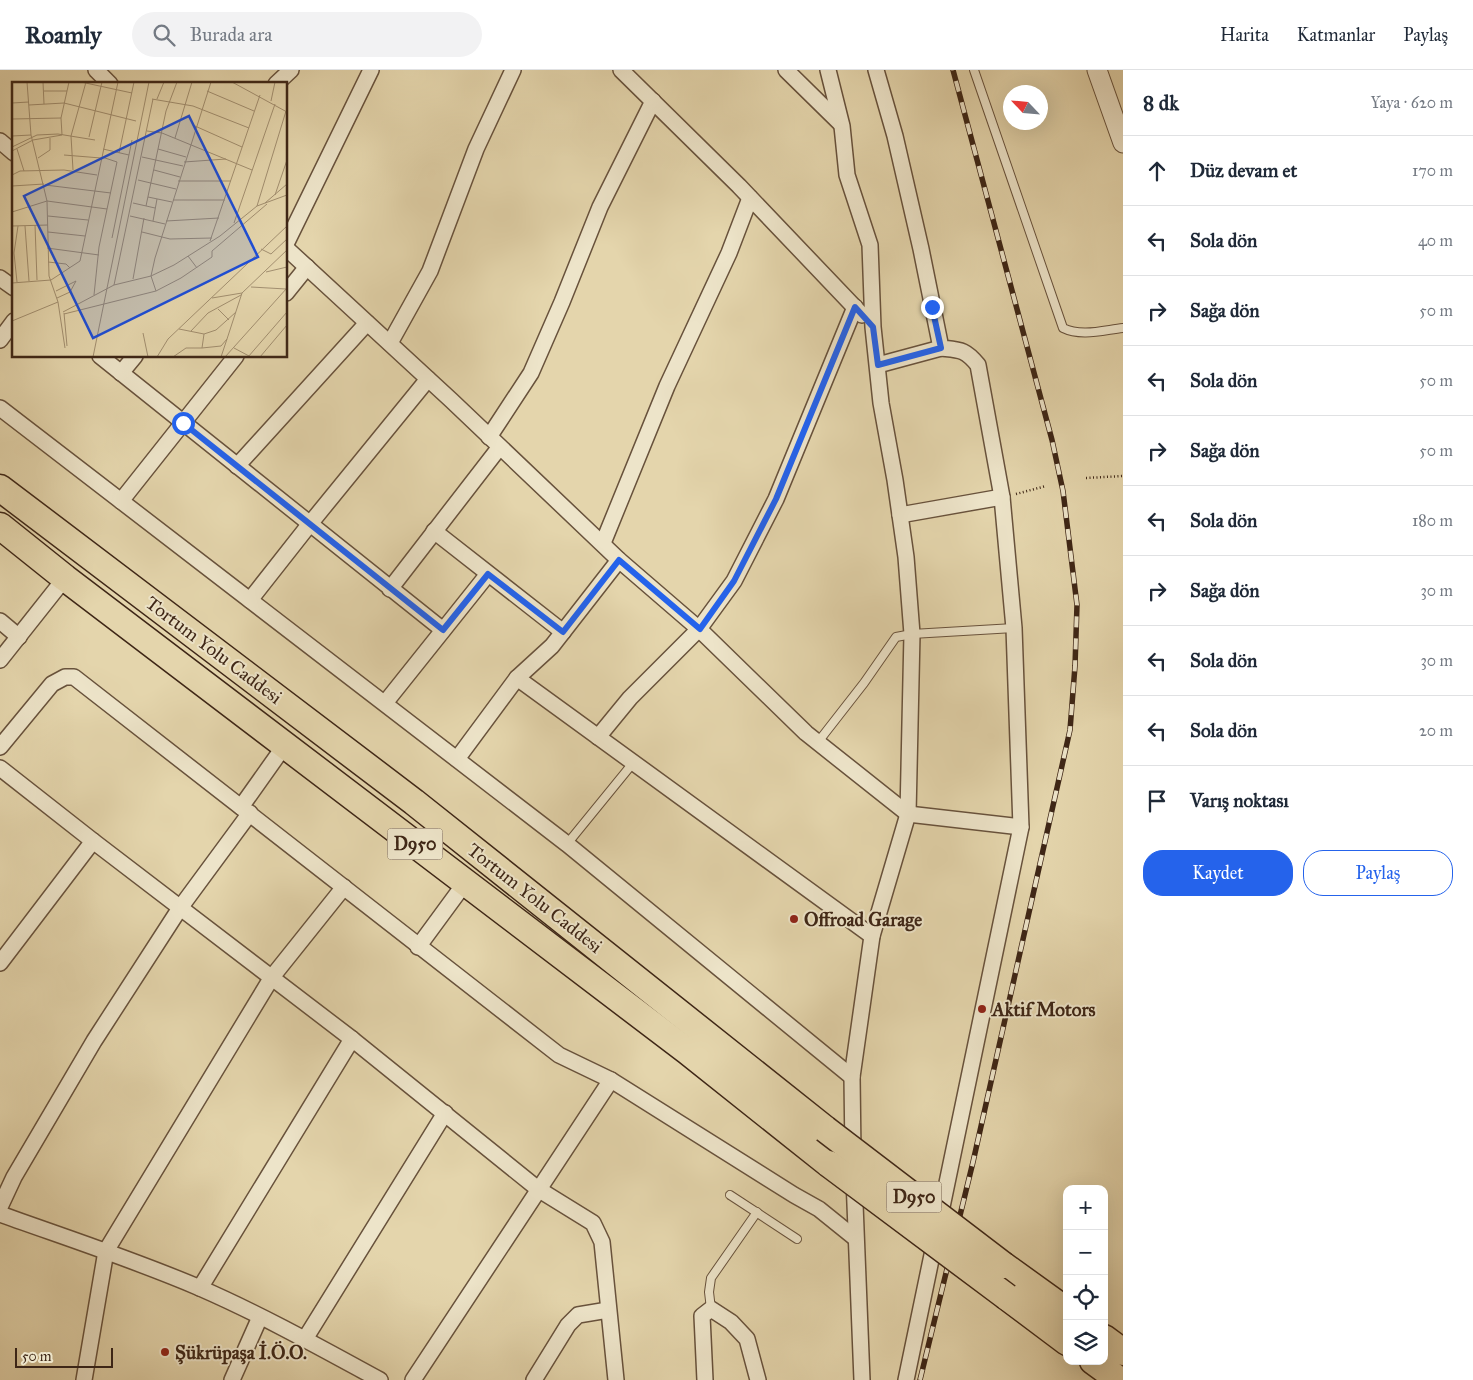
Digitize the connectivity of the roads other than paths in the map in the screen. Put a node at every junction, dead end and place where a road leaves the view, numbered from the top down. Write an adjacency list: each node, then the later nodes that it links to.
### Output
1 (96, 70): 11 (street)
2 (291, 70): 12 (street)
3 (371, 70): 19 (street)
4 (512, 70): 31 (street)
5 (621, 70): 13 (street)
6 (786, 70): 14 (street)
7 (828, 70): 14 (street)
8 (876, 70): 32 (street)
9 (974, 70): 29 (lane)
10 (1097, 70): 16 (street)
11 (108, 82)
12 (278, 82)
13 (653, 101): 18 (street); 41 (street)
14 (842, 126): 28 (street)
15 (0, 140): 17 (street)
16 (1123, 143)
17 (12, 151)
18 (750, 198): 25 (street); 50 (street)
19 (288, 240)
20 (288, 250): 21 (street)
21 (307, 267): 24 (street); 26 (street)
22 (0, 278): 23 (street)
23 (12, 287)
24 (288, 291)
25 (855, 307): 28 (street); 58 (street)
26 (367, 323): 31 (street); 42 (street)
27 (12, 324): 30 (street)
28 (873, 327): 36 (street)
29 (1123, 328)
30 (0, 340)
31 (390, 343): 38 (street)
32 (941, 348): 36 (street); 44 (street)
33 (102, 358): 37 (street)
34 (133, 358): 37 (street)
35 (234, 358): 40 (street)
36 (878, 365): 46 (street)
37 (121, 373): 40 (street)
38 (428, 379): 41 (street); 47 (street)
39 (0, 408): 45 (street)
40 (183, 423): 42 (street); 45 (street)
41 (494, 442): 49 (street); 50 (street)
42 (237, 466): 47 (street)
43 (0, 488): 98 (highway, Tortum Yolu Caddesi / D950, bridge)
44 (1002, 497): 46 (street); 57 (street)
45 (122, 501): 55 (street)
46 (900, 515): 61 (street)
47 (309, 525): 54 (street); 55 (street)
48 (0, 526): 53 (highway, Tortum Yolu Caddesi / D950)
49 (434, 532): 52 (street); 54 (street)
50 (603, 543): 51 (street)
51 (619, 560): 58 (street); 60 (street)
52 (488, 574): 59 (street); 60 (street)
53 (65, 578): 62 (street); 68 (highway, Tortum Yolu Caddesi / D950)
54 (390, 588): 59 (street)
55 (250, 600): 65 (street)
56 (0, 621): 62 (street)
57 (1014, 628): 61 (lane); 75 (street)
58 (700, 629): 66 (street); 67 (street)
59 (443, 630): 65 (street)
60 (563, 632): 64 (street)
61 (912, 634): 67 (lane); 74 (street)
62 (19, 637): 63 (street)
63 (0, 660)
64 (517, 678): 66 (street); 70 (street)
65 (385, 703): 70 (street)
66 (598, 737): 71 (street)
67 (818, 742): 74 (street)
68 (285, 745): 73 (street); 78 (highway, Tortum Yolu Caddesi / D950)
69 (0, 747): 73 (street)
70 (457, 759): 77 (street)
71 (633, 763): 77 (lane); 81 (street)
72 (0, 768): 76 (street)
73 (246, 810): 79 (street); 80 (street)
74 (908, 814): 75 (street); 81 (street)
75 (1021, 827): 116 (street)
76 (93, 841): 80 (street); 83 (street)
77 (567, 844): 86 (street)
78 (465, 882): 82 (street); 103 (highway, Tortum Yolu Caddesi / D950, bridge)
79 (344, 887): 82 (street); 84 (street)
80 (180, 908): 84 (street); 91 (street)
81 (872, 936): 86 (street)
82 (418, 947): 87 (street)
83 (0, 963)
84 (272, 977): 85 (street); 96 (street)
85 (352, 1039): 88 (street); 97 (street)
86 (852, 1077): 94 (street)
87 (611, 1080): 89 (street); 94 (street)
88 (445, 1113): 89 (street); 102 (street)
89 (538, 1189): 100 (street); 110 (street)
90 (730, 1195): 92 (lane)
91 (0, 1207)
92 (757, 1212): 95 (lane); 99 (lane)
93 (0, 1214): 96 (street)
94 (855, 1238): 115 (street)
95 (797, 1239)
96 (106, 1251): 97 (street); 107 (street)
97 (200, 1288): 101 (street)
98 (1063, 1308)
99 (711, 1309): 113 (street); 114 (street)
100 (608, 1310): 111 (street); 112 (street)
101 (260, 1317): 102 (street); 108 (street)
102 (305, 1339): 109 (street)
103 (1063, 1339)
104 (1108, 1341): 105 (highway)
105 (1123, 1352)
106 (1098, 1365): 117 (highway)
107 (84, 1380)
108 (232, 1380)
109 (380, 1380)
110 (413, 1380)
111 (534, 1380)
112 (616, 1380)
113 (705, 1380)
114 (758, 1380)
115 (862, 1380)
116 (906, 1380)
117 (1119, 1380)

